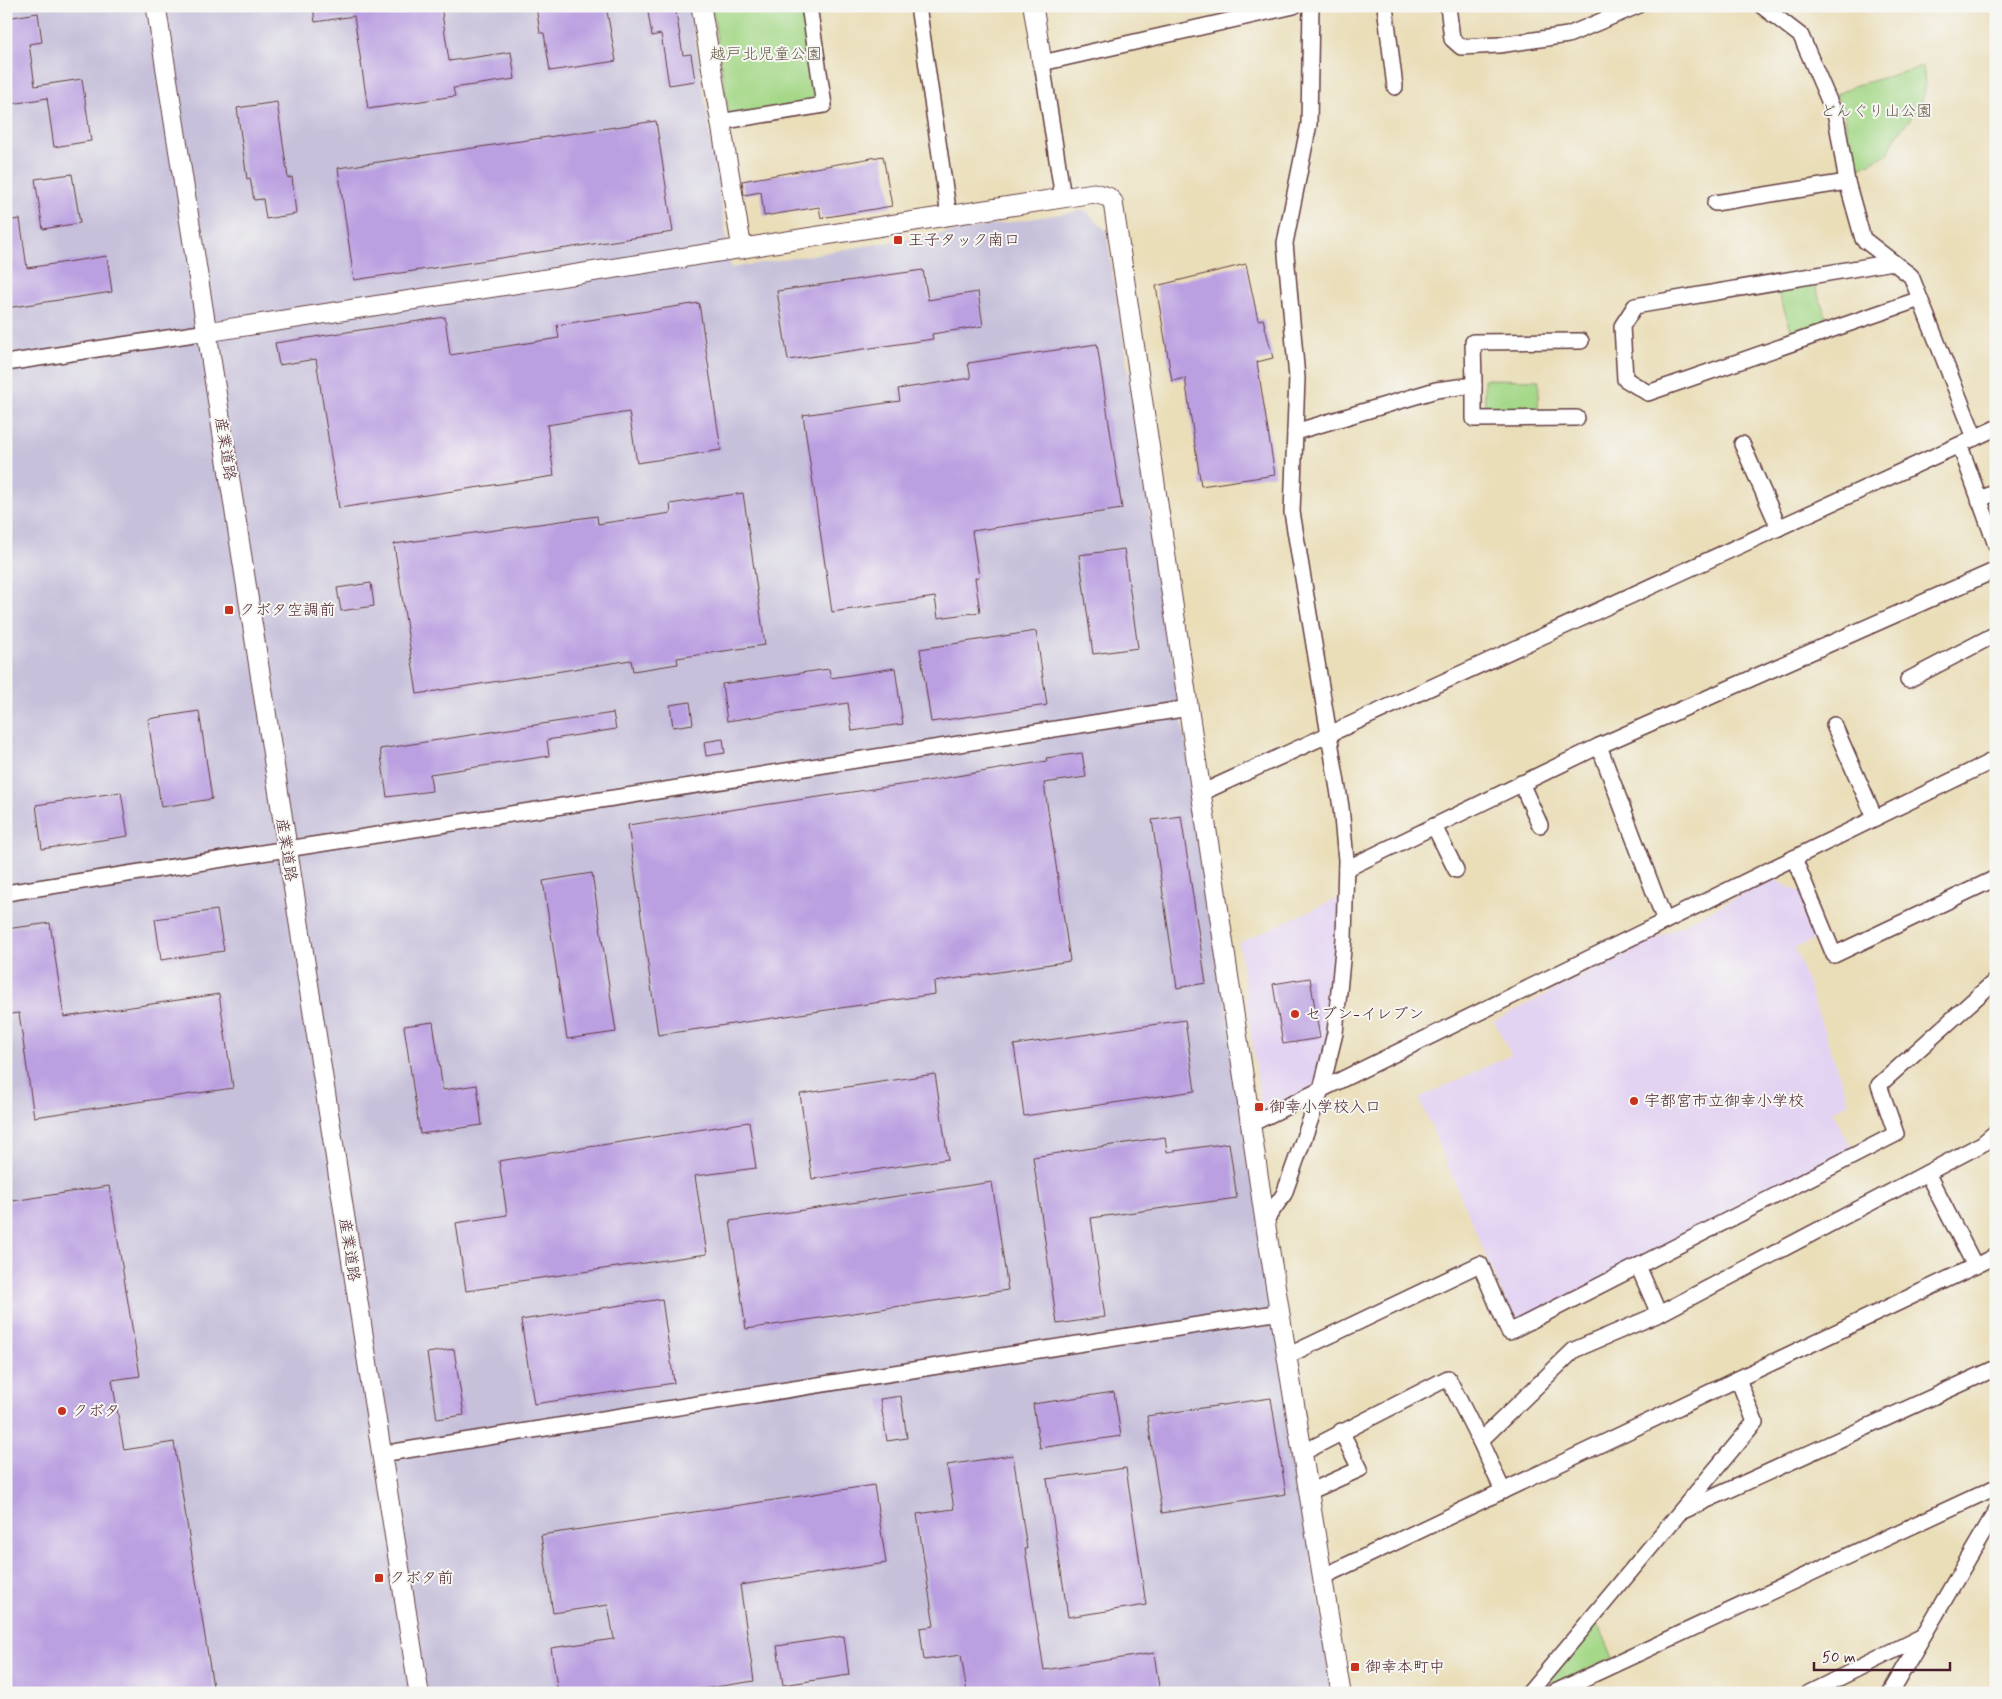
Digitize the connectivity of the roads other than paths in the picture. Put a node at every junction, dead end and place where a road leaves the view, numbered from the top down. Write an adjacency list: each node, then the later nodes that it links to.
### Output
1 (156, 6): 23 (street, 産業道路)
2 (701, 6): 15 (street)
3 (809, 6): 15 (street)
4 (918, 6): 19 (street)
5 (1033, 6): 13 (street)
6 (1294, 6): 13 (street)
7 (1311, 6): 29 (street)
8 (1385, 6): 14 (street)
9 (1448, 6): 12 (street)
10 (1636, 6): 12 (street)
11 (1762, 6): 16 (street)
12 (1611, 11)
13 (1042, 63): 17 (street)
14 (1395, 87)
15 (719, 122): 20 (street)
16 (1847, 182): 18 (street); 21 (street)
17 (1063, 198): 19 (street); 40 (street)
18 (1715, 203)
19 (949, 216): 20 (street)
20 (742, 249): 23 (street)
21 (1893, 262): 22 (street); 22 (street)
22 (1920, 299): 30 (street)
23 (207, 332): 25 (street); 50 (street, 産業道路)
24 (1581, 341): 26 (street)
25 (6, 363)
26 (1474, 385): 27 (street); 29 (street)
27 (1577, 418)
28 (1996, 428): 30 (street)
29 (1295, 432): 42 (street)
30 (1975, 438): 32 (street)
31 (1742, 444): 35 (street)
32 (1960, 446): 34 (street); 35 (street)
33 (1996, 492): 34 (street)
34 (1979, 500): 36 (street)
35 (1779, 528): 42 (street)
36 (1996, 545)
37 (1996, 570): 43 (street)
38 (1996, 634): 39 (street)
39 (1908, 680)
40 (1189, 708): 46 (street); 50 (street)
41 (1834, 725): 47 (street)
42 (1330, 734): 46 (street); 52 (street)
43 (1599, 746): 45 (street); 56 (street)
44 (1996, 759): 47 (street)
45 (1521, 784): 48 (street); 49 (street)
46 (1201, 793): 59 (street)
47 (1875, 818): 51 (street)
48 (1540, 825)
49 (1434, 826): 52 (street); 53 (street)
50 (286, 850): 55 (street); 74 (street, 産業道路)
51 (1794, 858): 54 (street); 56 (street)
52 (1346, 869): 58 (street)
53 (1456, 870)
54 (1996, 878)
55 (6, 893)
56 (1666, 921): 58 (street)
57 (1996, 980): 64 (street)
58 (1321, 1090): 59 (street); 62 (street)
59 (1251, 1124): 62 (street)
60 (1996, 1132): 61 (street)
61 (1927, 1173): 65 (street); 67 (street)
62 (1265, 1221): 66 (street)
63 (1996, 1256): 65 (street)
64 (1638, 1266): 67 (street); 68 (street)
65 (1975, 1266): 70 (street)
66 (1280, 1312): 68 (street); 74 (street)
67 (1659, 1314): 72 (street)
68 (1287, 1356): 73 (street)
69 (1996, 1368): 79 (street)
70 (1738, 1379): 76 (street); 79 (street)
71 (1341, 1431): 72 (street); 73 (street); 77 (street)
72 (1480, 1441): 76 (street)
73 (1302, 1453): 77 (street)
74 (382, 1454): 82 (street, 産業道路)
75 (1996, 1487): 85 (street)
76 (1503, 1491): 80 (street)
77 (1309, 1492): 80 (street)
78 (1996, 1511): 81 (street)
79 (1679, 1513): 84 (street)
80 (1322, 1577): 83 (street)
81 (1922, 1637): 86 (street); 87 (street)
82 (419, 1693)
83 (1341, 1693)
84 (1529, 1693)
85 (1553, 1693)
86 (1809, 1693)
87 (1890, 1693)

